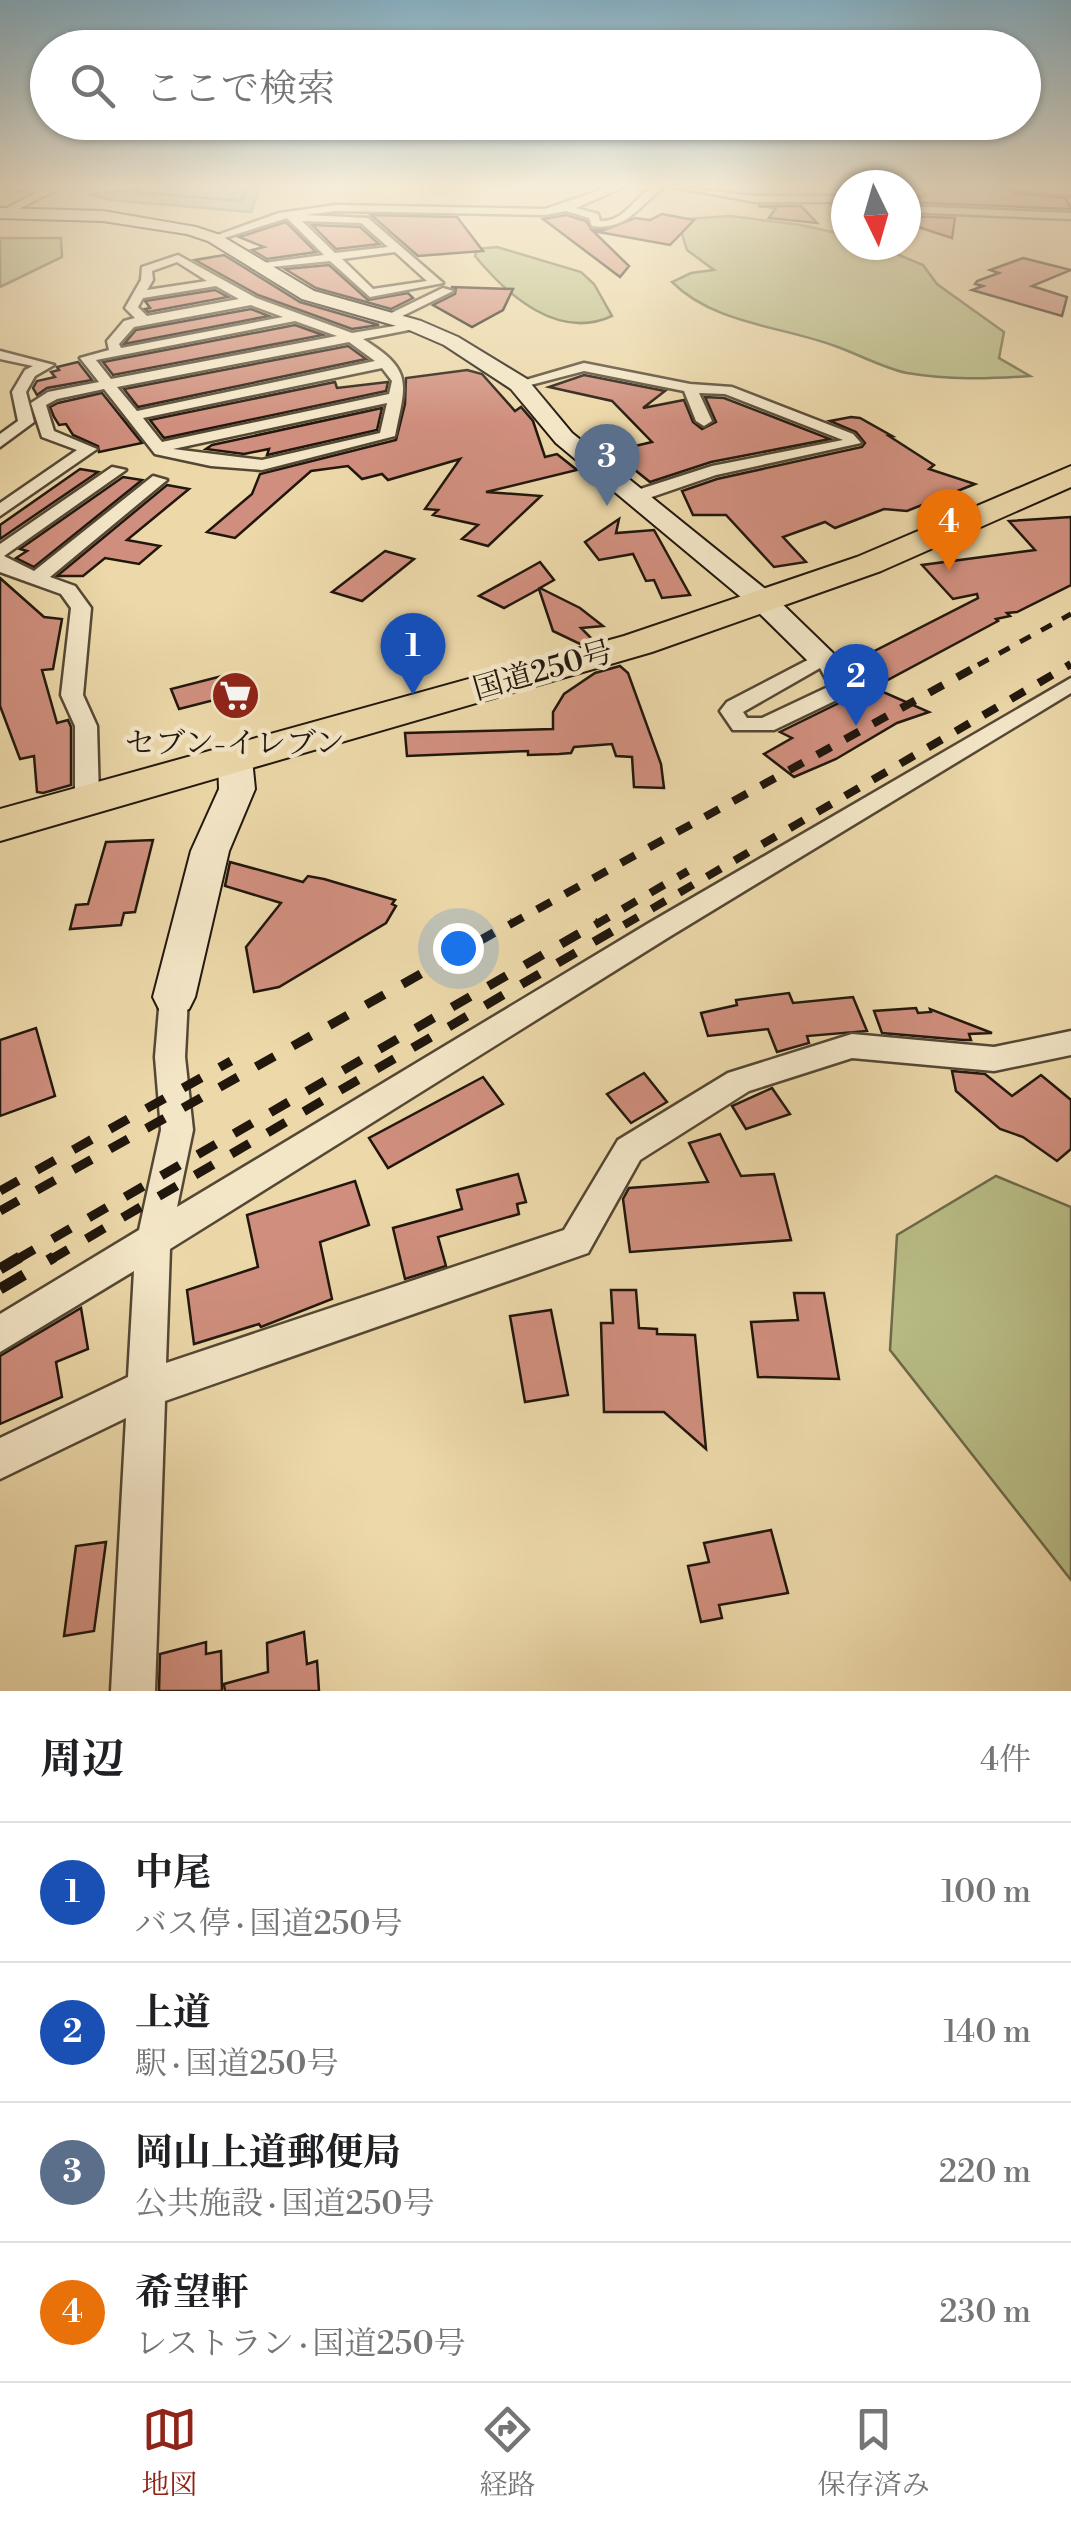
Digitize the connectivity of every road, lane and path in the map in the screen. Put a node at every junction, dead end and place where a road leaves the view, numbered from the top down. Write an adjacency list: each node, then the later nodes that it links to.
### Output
1 (158, 265): 10 (street)
2 (190, 265): 8 (street)
3 (253, 265): 7 (street)
4 (272, 265): 7 (street)
5 (341, 265): 6 (street)
6 (415, 265)
7 (256, 267): 13 (street)
8 (220, 282): 10 (street); 11 (street)
9 (447, 291): 13 (street)
10 (138, 295): 14 (street)
11 (252, 301): 12 (street); 14 (street)
12 (294, 317): 16 (street); 17 (street)
13 (387, 318): 15 (street)
14 (144, 320): 17 (street)
15 (414, 325): 16 (street); 20 (street)
16 (356, 337): 19 (street); 21 (street)
17 (117, 352): 21 (street)
18 (0, 355): 26 (street)
19 (387, 363): 23 (street); 24 (street)
20 (519, 384): 22 (street); 31 (street)
21 (107, 385): 24 (street); 32 (street)
22 (690, 388): 25 (street); 31 (street)
23 (399, 396): 27 (street); 27 (street)
24 (132, 416): 27 (street)
25 (704, 422)
26 (0, 442)
27 (159, 448)
28 (118, 470): 33 (street)
29 (1071, 475): 36 (highway, 国道250号)
30 (159, 480): 35 (street)
31 (638, 496): 36 (street)
32 (0, 511)
33 (0, 552)
34 (0, 560): 35 (street)
35 (37, 578): 40 (street)
36 (764, 602): 37 (street); 39 (highway, 国道250号)
37 (823, 658)
38 (1071, 684): 44 (street)
39 (234, 759): 40 (highway, 国道250号); 42 (street)
40 (87, 798): 41 (highway, 国道250号)
41 (0, 825)
42 (174, 997): 44 (street)
43 (1071, 1043): 46 (street)
44 (154, 1242): 45 (street); 46 (street)
45 (0, 1334)
46 (148, 1388): 47 (street); 48 (street)
47 (0, 1459)
48 (133, 1691)

